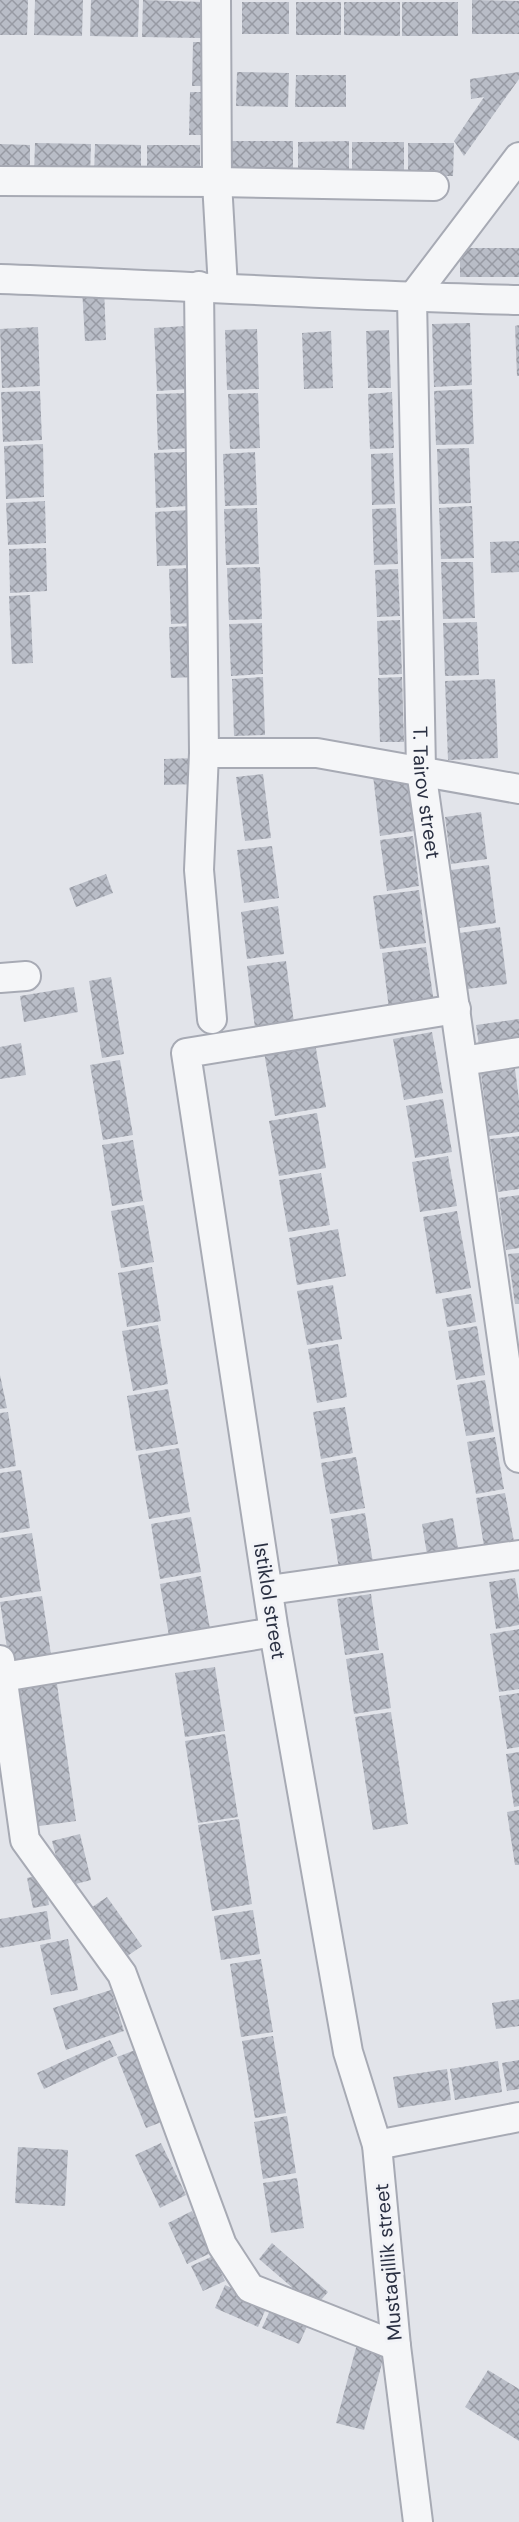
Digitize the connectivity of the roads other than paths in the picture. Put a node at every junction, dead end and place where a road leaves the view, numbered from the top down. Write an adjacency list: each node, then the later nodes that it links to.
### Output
1 (216, 0): 4 (street)
2 (519, 157): 8 (street)
3 (0, 181): 4 (street)
4 (217, 182): 5 (street); 7 (street)
5 (434, 186)
6 (0, 279): 7 (street)
7 (211, 287): 8 (street); 10 (street)
8 (412, 298): 9 (street); 11 (street, T. Tairov street)
9 (519, 300)
10 (204, 753): 11 (street); 14 (street)
11 (421, 770): 12 (street); 13 (street, T. Tairov street)
12 (519, 789)
13 (456, 1009): 16 (street, T. Tairov street); 19 (street, Istiklol street)
14 (212, 1019)
15 (519, 1052): 16 (street)
16 (463, 1061): 17 (street, T. Tairov street)
17 (519, 1458)
18 (519, 1555): 19 (street)
19 (268, 1590): 20 (street, Istiklol street)
20 (274, 1632): 21 (street); 23 (street, Istiklol street)
21 (1, 1669): 24 (street)
22 (519, 2117): 23 (street)
23 (377, 2145): 24 (street, Mustaqillik street)
24 (396, 2346): 25 (street, Mustaqillik street)
25 (418, 2522)

